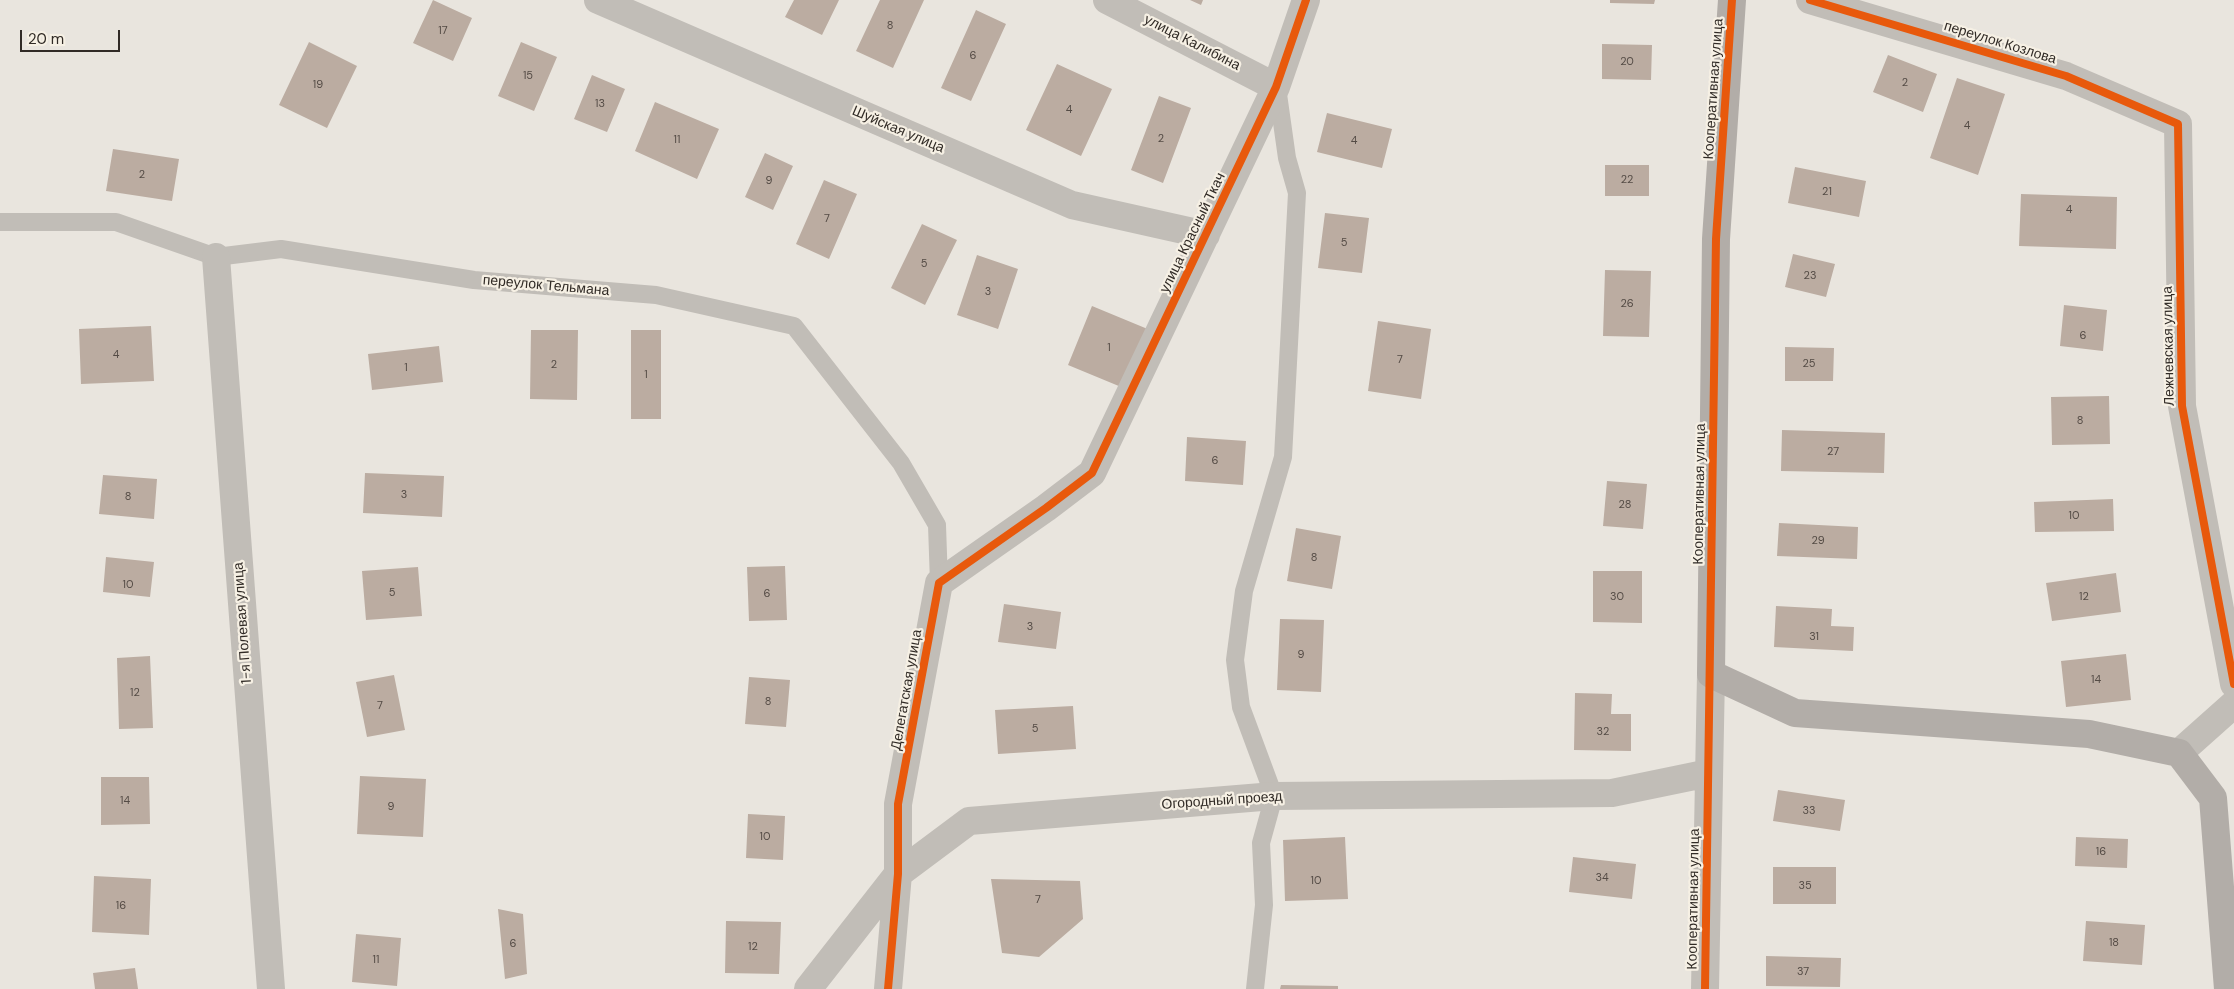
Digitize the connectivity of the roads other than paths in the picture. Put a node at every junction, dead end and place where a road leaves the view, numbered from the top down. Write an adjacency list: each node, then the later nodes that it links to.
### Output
1 (598, 0): 9 (street, Шуйская улица)
2 (1107, 0): 6 (street, улица Калибина)
3 (1306, 0): 6 (street, улица Красный Ткач)
4 (1732, 0): 12 (street, Кооперативная улица)
5 (1810, 0): 7 (street, переулок Козлова)
6 (1276, 87): 9 (street, улица Красный Ткач); 17 (lane, улица Красный Ткач)
7 (2178, 124): 13 (street, Лежневская улица)
8 (0, 222): 10 (lane, переулок Тельмана)
9 (1206, 235): 11 (street, улица Красный Ткач)
10 (216, 257): 11 (lane, переулок Тельмана); 19 (street, 1-я Полевая улица)
11 (939, 583): 18 (street, Делегатская улица)
12 (1711, 674): 15 (street); 16 (street, Кооперативная улица)
13 (2234, 684)
14 (2234, 704): 15 (street)
15 (2179, 752): 24 (street)
16 (1709, 773): 17 (street, Огородный проезд); 23 (street, Кооперативная улица)
17 (1274, 796): 18 (street, Огородный проезд); 22 (lane)
18 (898, 874): 20 (street, Огородный проезд); 21 (street, Делегатская улица)
19 (271, 989)
20 (808, 989)
21 (888, 989)
22 (1255, 989)
23 (1705, 989)
24 (2228, 989)

